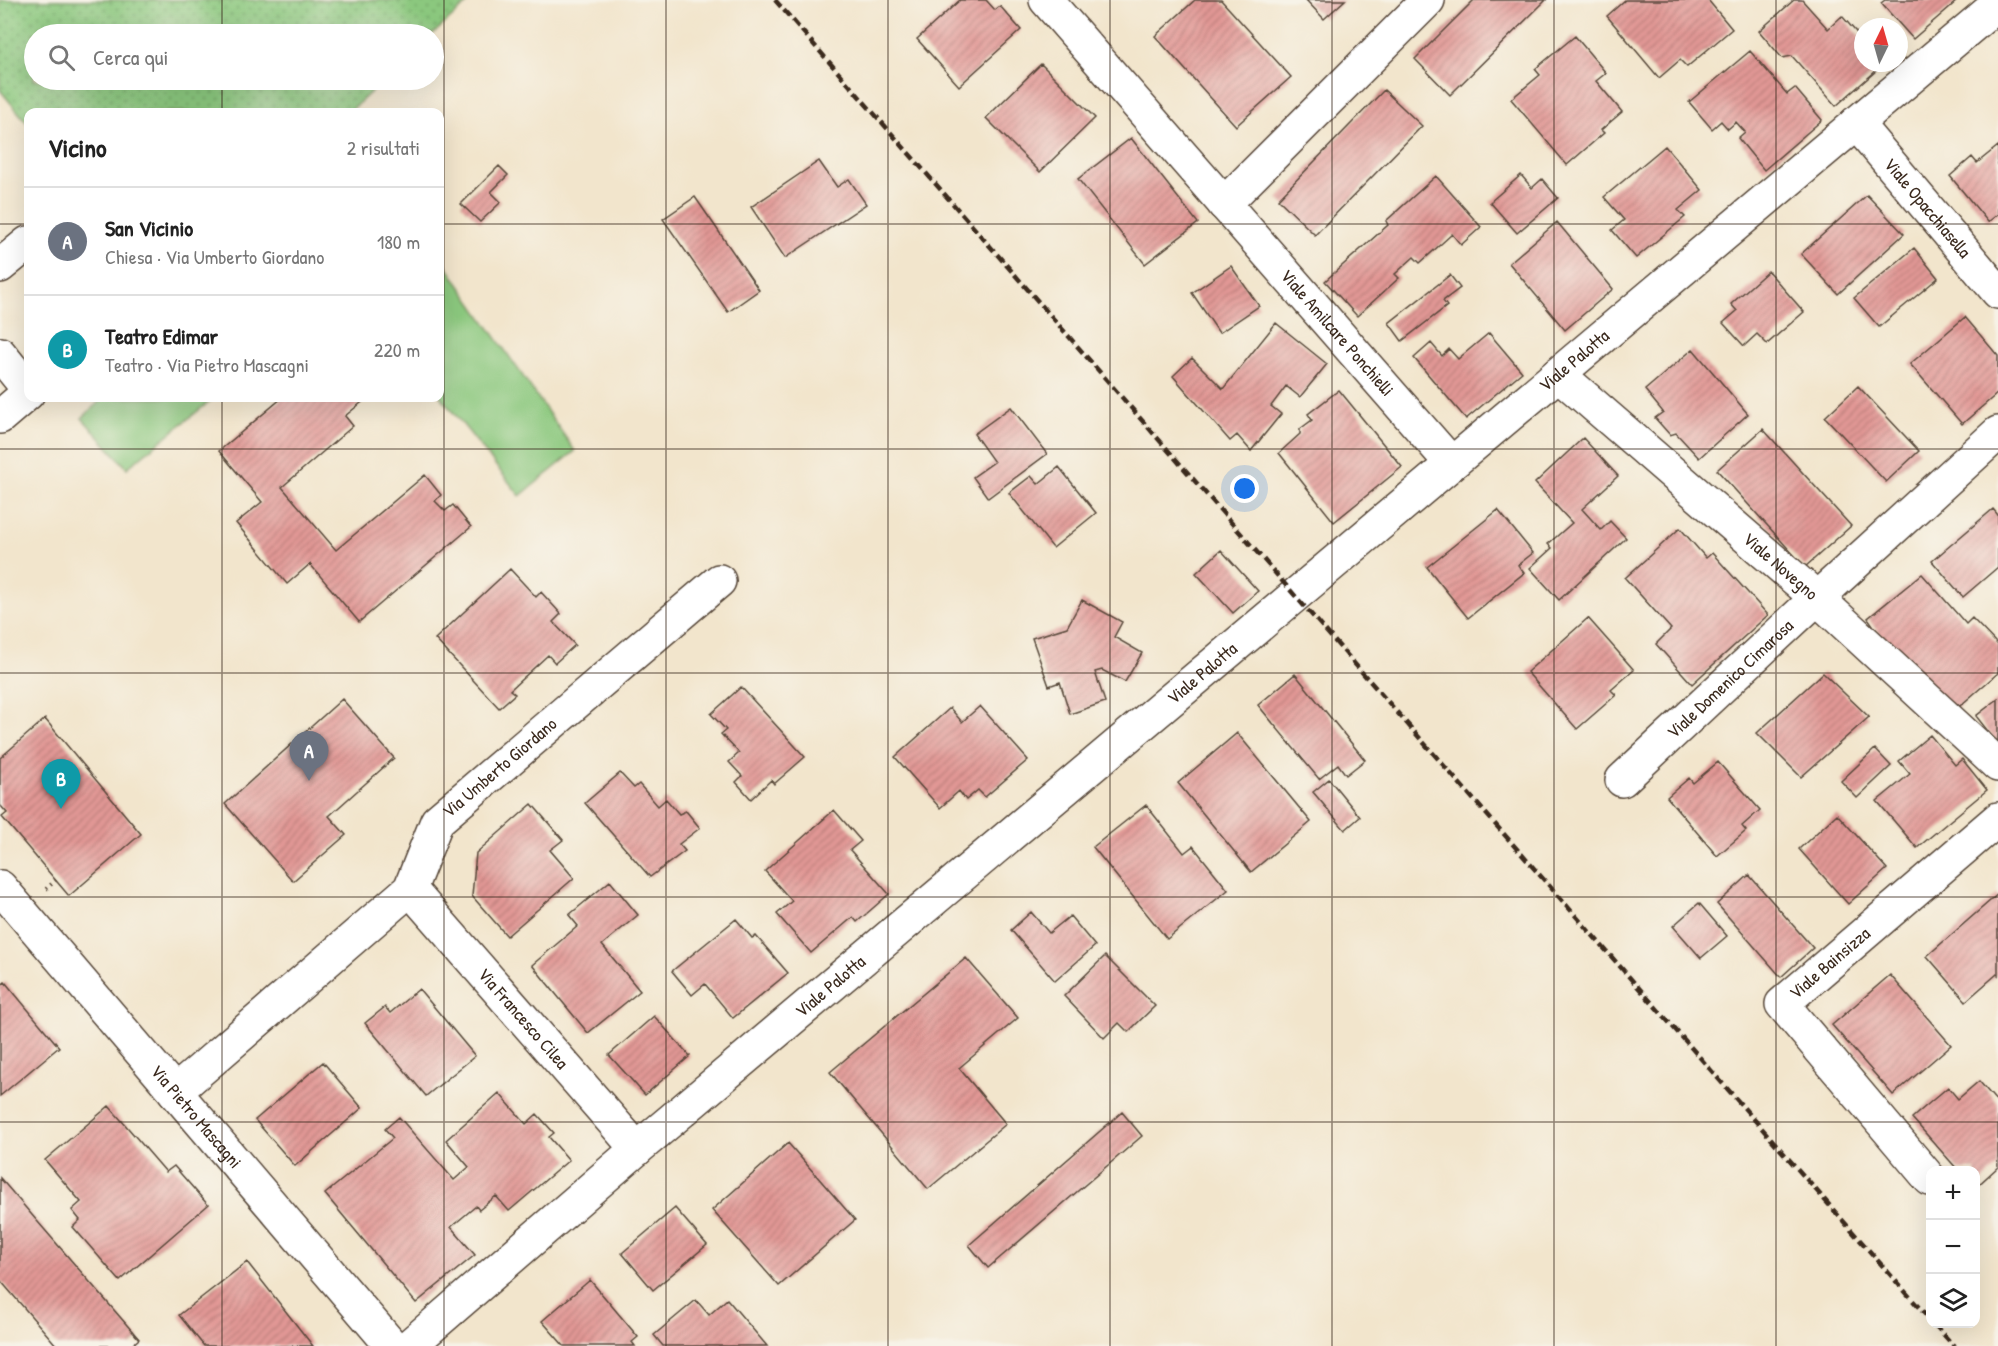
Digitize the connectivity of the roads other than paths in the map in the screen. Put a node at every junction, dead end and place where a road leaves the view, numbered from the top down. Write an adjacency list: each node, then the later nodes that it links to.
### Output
1 (1046, 0): 5 (street, Viale Amilcare Ponchielli)
2 (1428, 0): 5 (street)
3 (1998, 4): 4 (street, Viale Palotta)
4 (1856, 123): 8 (street, Viale Opacchiasella); 10 (street, Viale Palotta)
5 (1224, 204): 15 (street, Viale Amilcare Ponchielli)
6 (24, 246): 7 (street)
7 (0, 266)
8 (1998, 292)
9 (0, 354): 11 (street)
10 (1558, 374): 15 (street, Viale Palotta); 17 (street, Viale Novegno)
11 (24, 386)
12 (24, 395): 13 (street)
13 (0, 417)
14 (1998, 433): 17 (street, Viale Domenico Cimarosa)
15 (1452, 463): 24 (street, Viale Palotta)
16 (718, 581): 22 (street, Via Umberto Giordano)
17 (1817, 598): 18 (street, Viale Novegno); 19 (street, Viale Domenico Cimarosa)
18 (1998, 765)
19 (1622, 780)
20 (1998, 819): 25 (street, Viale Bainsizza)
21 (0, 887): 23 (street, Via Pietro Mascagni)
22 (410, 889): 23 (street, Via Umberto Giordano); 24 (street, Via Francesco Cilea)
23 (175, 1092): 26 (street, Via Pietro Mascagni)
24 (637, 1149): 27 (street, Viale Palotta)
25 (1926, 1174)
26 (392, 1346)
27 (409, 1346)

